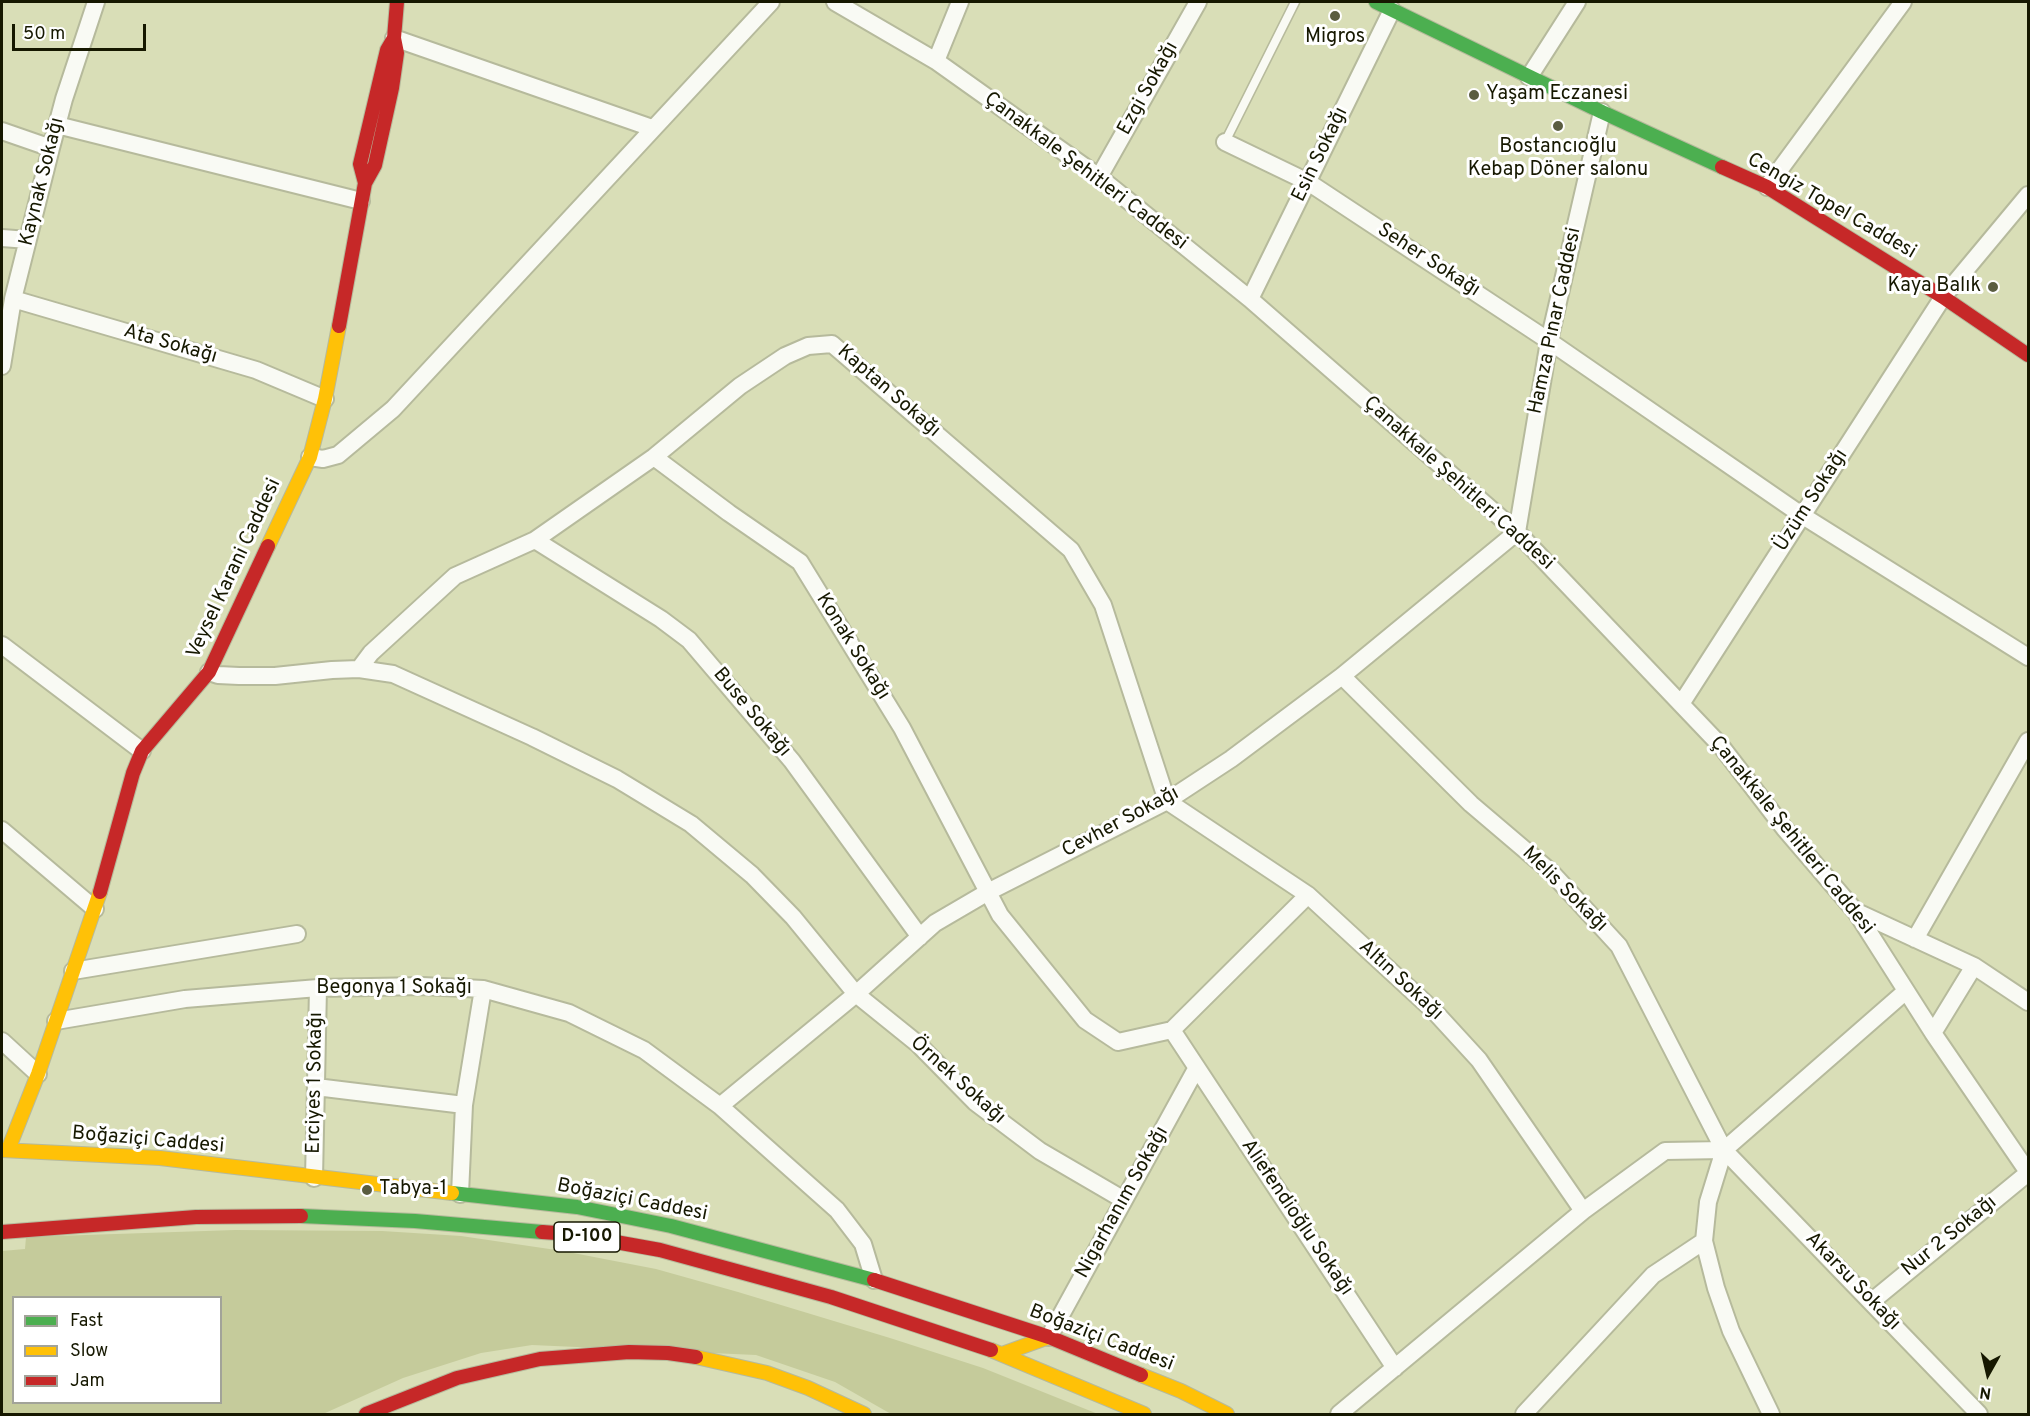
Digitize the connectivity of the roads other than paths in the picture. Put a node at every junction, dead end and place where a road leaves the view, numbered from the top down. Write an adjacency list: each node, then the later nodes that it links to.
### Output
1 (96, 2): 16 (street, Kaynak Sokağı)
2 (397, 2): 12 (main road, Veysel Karani Caddesi)
3 (771, 2): 17 (street)
4 (835, 2): 13 (street, Çanakkale Şehitleri Caddesi)
5 (960, 2): 13 (street)
6 (1198, 2): 21 (street, Ezgi Sokağı)
7 (1294, 2): 19 (lane)
8 (1376, 2): 11 (main road, Cengiz Topel Caddesi)
9 (1577, 2): 14 (street)
10 (1903, 2): 23 (street)
11 (1392, 10): 14 (main road, Cengiz Topel Caddesi); 22 (street, Esin Sokağı)
12 (394, 38): 17 (street); 25 (main road, Veysel Karani Caddesi)
13 (936, 61): 21 (street, Çanakkale Şehitleri Caddesi)
14 (1529, 77): 15 (main road, Cengiz Topel Caddesi)
15 (1602, 112): 23 (main road, Cengiz Topel Caddesi); 31 (street, Hamza Pınar Caddesi)
16 (57, 125): 20 (street, Kaynak Sokağı); 25 (street)
17 (652, 128): 35 (street)
18 (2, 131): 20 (street)
19 (1225, 142): 22 (street, Seher Sokağı)
20 (51, 148): 27 (street, Kaynak Sokağı)
21 (1099, 177): 30 (street, Çanakkale Şehitleri Caddesi)
22 (1308, 182): 30 (street, Esin Sokağı); 31 (street, Seher Sokağı)
23 (1767, 187): 28 (main road, Cengiz Topel Caddesi)
24 (2028, 195): 28 (street, Üzüm Sokağı)
25 (361, 201): 34 (main road, Veysel Karani Caddesi)
26 (2, 238): 27 (street)
27 (28, 240): 29 (street, Kaynak Sokağı)
28 (1943, 297): 32 (main road, Cengiz Topel Caddesi); 37 (street, Üzüm Sokağı)
29 (13, 299): 33 (street, Kaynak Sokağı); 34 (street, Ata Sokağı)
30 (1250, 300): 38 (street, Çanakkale Şehitleri Caddesi)
31 (1549, 341): 37 (street, Seher Sokağı); 38 (street, Hamza Pınar Caddesi)
32 (2028, 355)
33 (2, 366)
34 (325, 399): 35 (main road, Veysel Karani Caddesi)
35 (310, 457): 43 (main road, Veysel Karani Caddesi)
36 (654, 457): 39 (street, Kaptan Sokağı); 48 (street, Kaptan Sokağı); 50 (street, Konak Sokağı)
37 (1803, 516): 41 (street, Seher Sokağı); 45 (street, Üzüm Sokağı)
38 (1517, 532): 44 (street, Cevher Sokağı); 45 (street, Çanakkale Şehitleri Caddesi)
39 (535, 540): 42 (street, Kaptan Sokağı); 55 (street, Buse Sokağı)
40 (2, 645): 47 (street)
41 (2028, 657)
42 (359, 669): 43 (street, Örnek Sokağı); 62 (street, Örnek Sokağı)
43 (208, 672): 47 (main road, Veysel Karani Caddesi)
44 (1342, 676): 48 (street, Cevher Sokağı); 74 (street, Melis Sokağı)
45 (1681, 704): 53 (street, Çanakkale Şehitleri Caddesi)
46 (2028, 741): 56 (street)
47 (142, 751): 52 (main road, Veysel Karani Caddesi)
48 (1167, 801): 50 (street, Cevher Sokağı); 51 (street, Altın Sokağı)
49 (2, 831): 52 (street)
50 (988, 892): 55 (street, Cevher Sokağı); 65 (street)
51 (1308, 896): 65 (street); 79 (street, Altın Sokağı)
52 (95, 909): 58 (main road, Veysel Karani Caddesi)
53 (1856, 912): 56 (street); 61 (street, Çanakkale Şehitleri Caddesi)
54 (297, 934): 58 (street)
55 (920, 937): 62 (street, Cevher Sokağı)
56 (1915, 939): 57 (street)
57 (1974, 966): 63 (street); 66 (street)
58 (73, 970): 64 (main road, Veysel Karani Caddesi)
59 (318, 988): 60 (street, Begonya 1 Sokağı); 64 (street, Begonya 1 Sokağı); 70 (street, Erciyes 1 Sokağı)
60 (483, 989): 71 (street); 72 (street, Begonya 1 Sokağı)
61 (1906, 992): 66 (street, Çanakkale Şehitleri Caddesi); 74 (street)
62 (856, 994): 72 (street, Cevher Sokağı); 78 (street, Örnek Sokağı)
63 (2028, 1002)
64 (56, 1021): 69 (main road, Veysel Karani Caddesi)
65 (1172, 1030): 68 (street, Aliefendioğlu Sokağı)
66 (1933, 1033): 75 (street, Çanakkale Şehitleri Caddesi)
67 (2, 1041): 69 (street)
68 (1196, 1069): 78 (street, Nigarhanım Sokağı); 86 (street, Aliefendioğlu Sokağı)
69 (38, 1074): 73 (main road, Veysel Karani Caddesi)
70 (316, 1087): 71 (street); 76 (street, Erciyes 1 Sokağı)
71 (464, 1105): 77 (street)
72 (720, 1106): 82 (street, Begonya 1 Sokağı)
73 (5, 1150): 76 (main road, Boğaziçi Caddesi)
74 (1724, 1150): 79 (street); 81 (street); 83 (street, Akarsu Sokağı)
75 (2028, 1172): 83 (street, Nur 2 Sokağı)
76 (314, 1178): 77 (main road, Boğaziçi Caddesi)
77 (460, 1194): 82 (main road, Boğaziçi Caddesi)
78 (1124, 1200): 84 (street, Nigarhanım Sokağı)
79 (1583, 1211): 86 (street)
80 (2, 1232): 85 (main road, D-100)
81 (1704, 1241): 92 (street); 93 (street)
82 (874, 1280): 84 (main road, Boğaziçi Caddesi)
83 (1871, 1302): 94 (street, Akarsu Sokağı)
84 (1049, 1337): 85 (main road); 90 (main road, Boğaziçi Caddesi)
85 (1002, 1354): 89 (main road, D-100)
86 (1395, 1368): 91 (street)
87 (366, 1414): 88 (main road)
88 (864, 1414)
89 (1144, 1414)
90 (1227, 1414)
91 (1339, 1414)
92 (1524, 1414)
93 (1771, 1414)
94 (1979, 1414)

